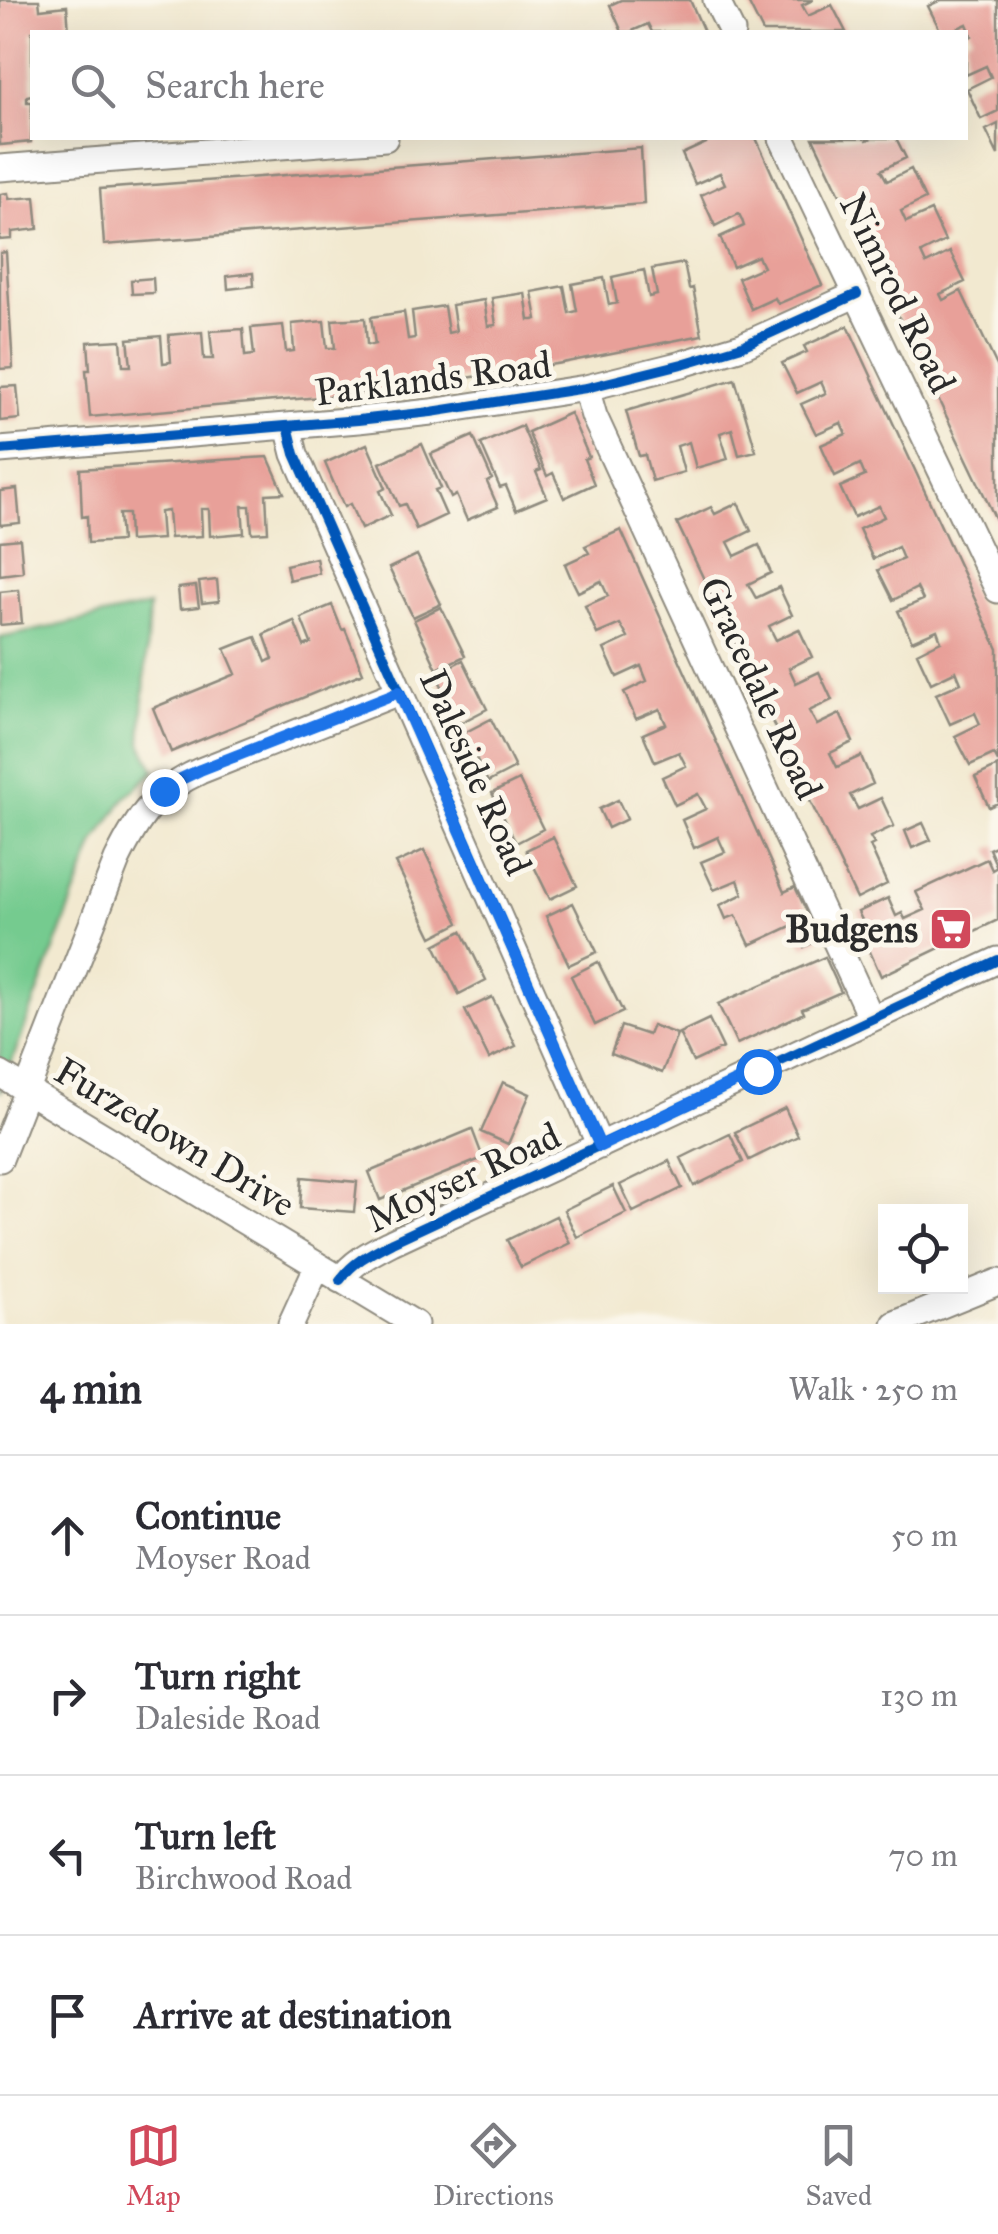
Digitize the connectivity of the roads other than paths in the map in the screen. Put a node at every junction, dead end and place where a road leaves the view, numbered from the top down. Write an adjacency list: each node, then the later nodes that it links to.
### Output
1 (716, 0): 2 (street)
2 (731, 30)
3 (359, 140): 5 (street)
4 (783, 140): 6 (street, Nimrod Road)
5 (0, 168)
6 (857, 294): 7 (street, Parklands Road); 10 (street, Nimrod Road)
7 (586, 388): 8 (street, Parklands Road); 13 (street, Gracedale Road)
8 (288, 426): 9 (street, Parklands Road); 11 (street, Daleside Road)
9 (0, 450)
10 (998, 590)
11 (399, 692): 15 (street); 16 (street, Daleside Road)
12 (998, 960): 13 (street, Moyser Road)
13 (871, 1018): 16 (street, Moyser Road)
14 (0, 1074): 15 (street, Furzedown Drive)
15 (27, 1090): 17 (street); 18 (street, Furzedown Drive)
16 (600, 1146): 19 (street, Moyser Road)
17 (0, 1159)
18 (317, 1266): 19 (street, Furzedown Drive); 21 (street)
19 (340, 1280): 22 (street, Furzedown Drive)
20 (998, 1282): 23 (street)
21 (291, 1324)
22 (414, 1324)
23 (895, 1324)

